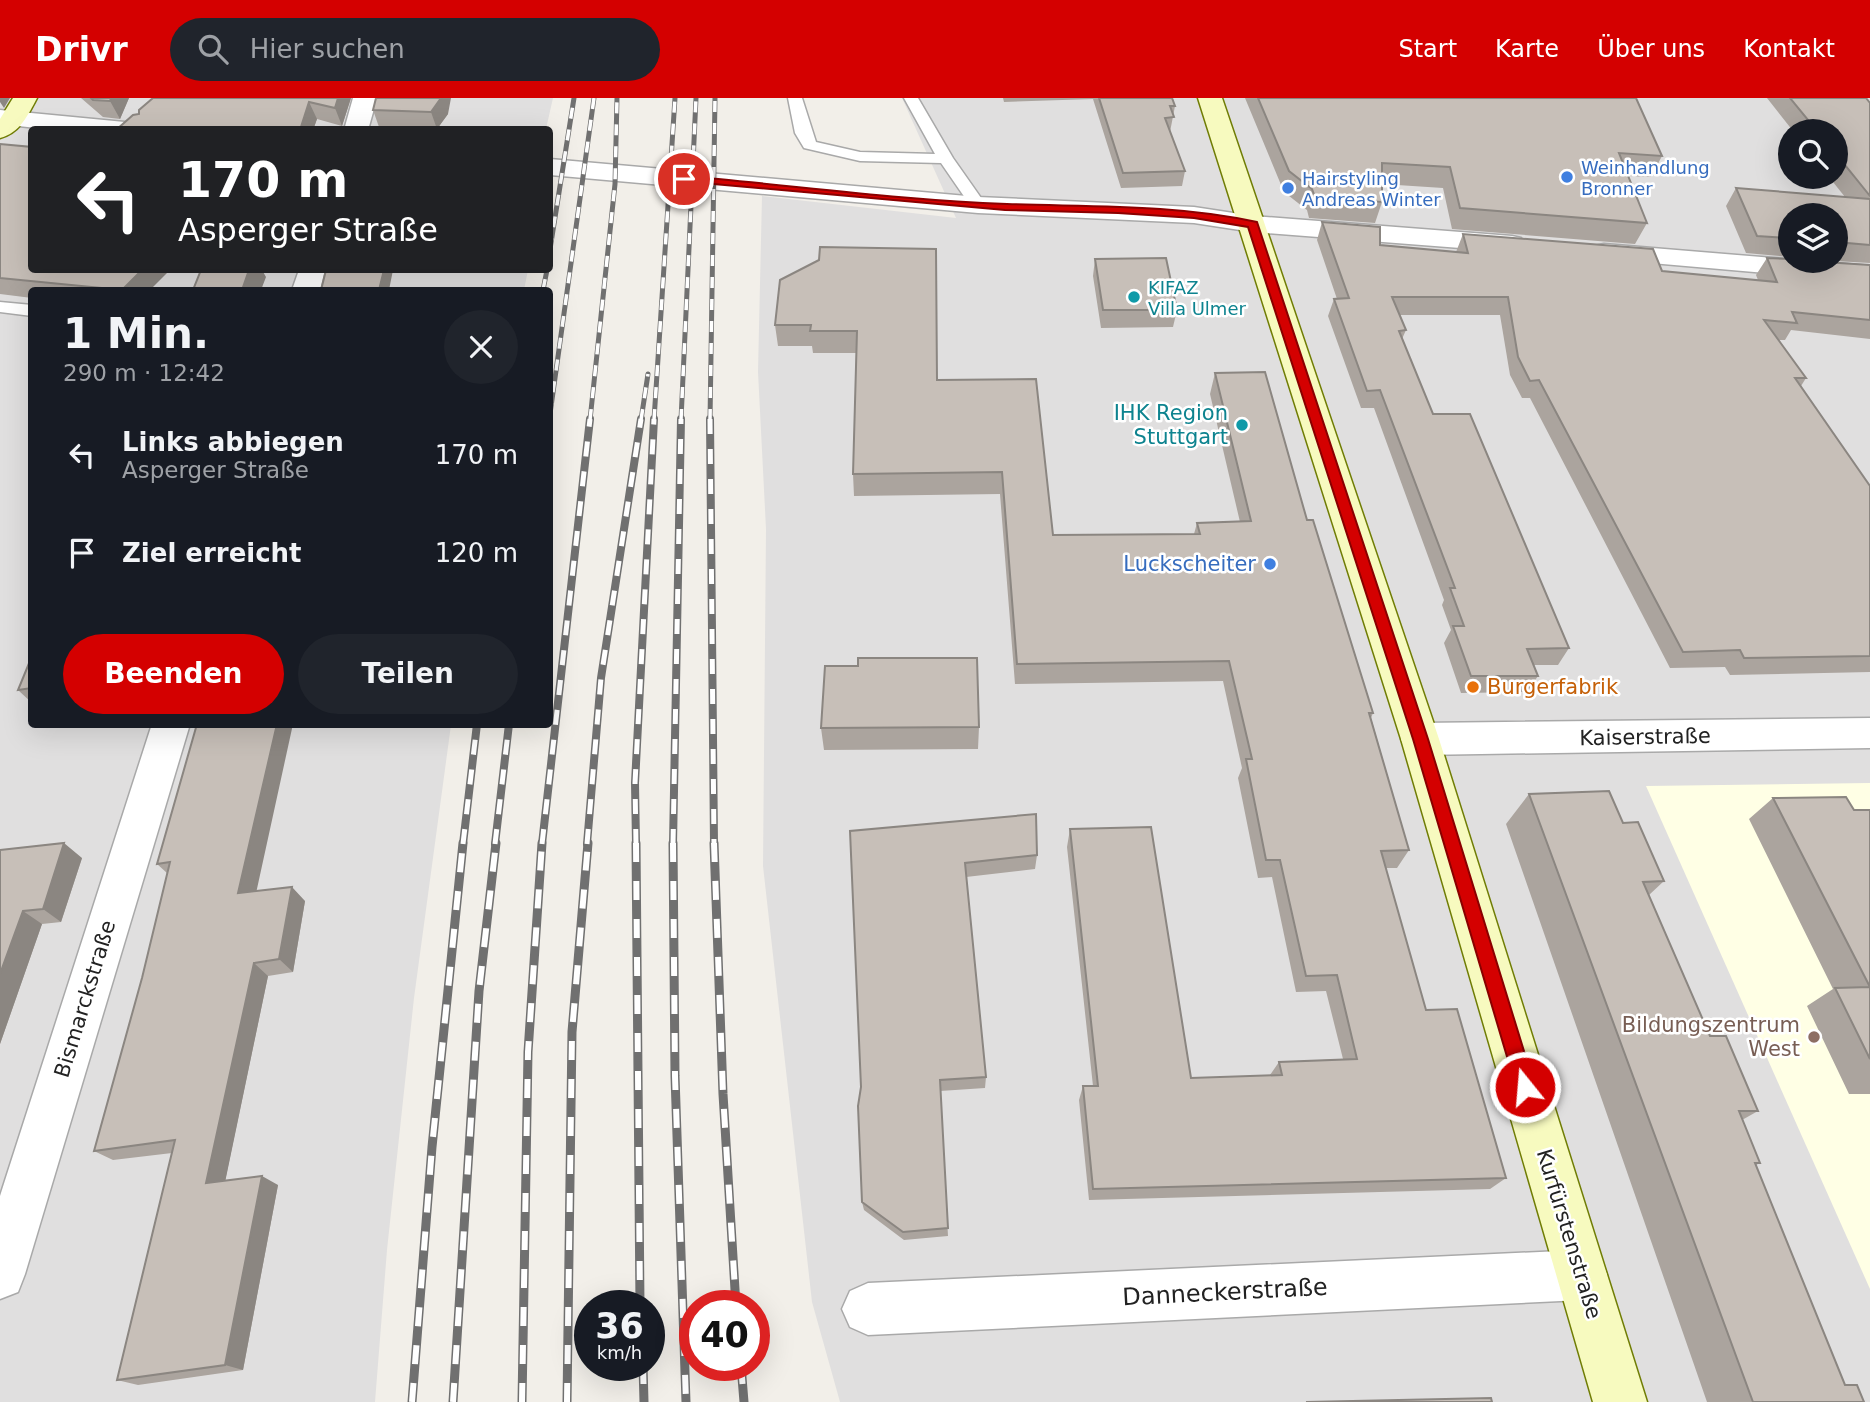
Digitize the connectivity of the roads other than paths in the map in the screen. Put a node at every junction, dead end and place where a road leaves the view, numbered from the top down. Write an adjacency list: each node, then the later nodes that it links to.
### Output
1 (365, 98): 7 (street)
2 (795, 98): 8 (lane)
3 (911, 98): 8 (lane)
4 (1210, 98): 11 (street, Kurfürstenstraße)
5 (10, 116): 6 (street)
6 (99, 126)
7 (357, 126)
8 (946, 158): 10 (lane)
9 (553, 167): 10 (street)
10 (978, 205): 11 (street)
11 (1253, 224): 12 (street); 19 (street, Kurfürstenstraße)
12 (1538, 247)
13 (1579, 250): 14 (street)
14 (1870, 274)
15 (0, 307): 16 (lane)
16 (28, 310)
17 (170, 728): 20 (street, Bismarckstraße)
18 (1870, 733): 19 (street, Kaiserstraße)
19 (1420, 739): 21 (street, Kurfürstenstraße)
20 (0, 1274)
21 (1582, 1275): 22 (street, Danneckerstraße); 23 (street, Kurfürstenstraße)
22 (868, 1309)
23 (1620, 1402)

